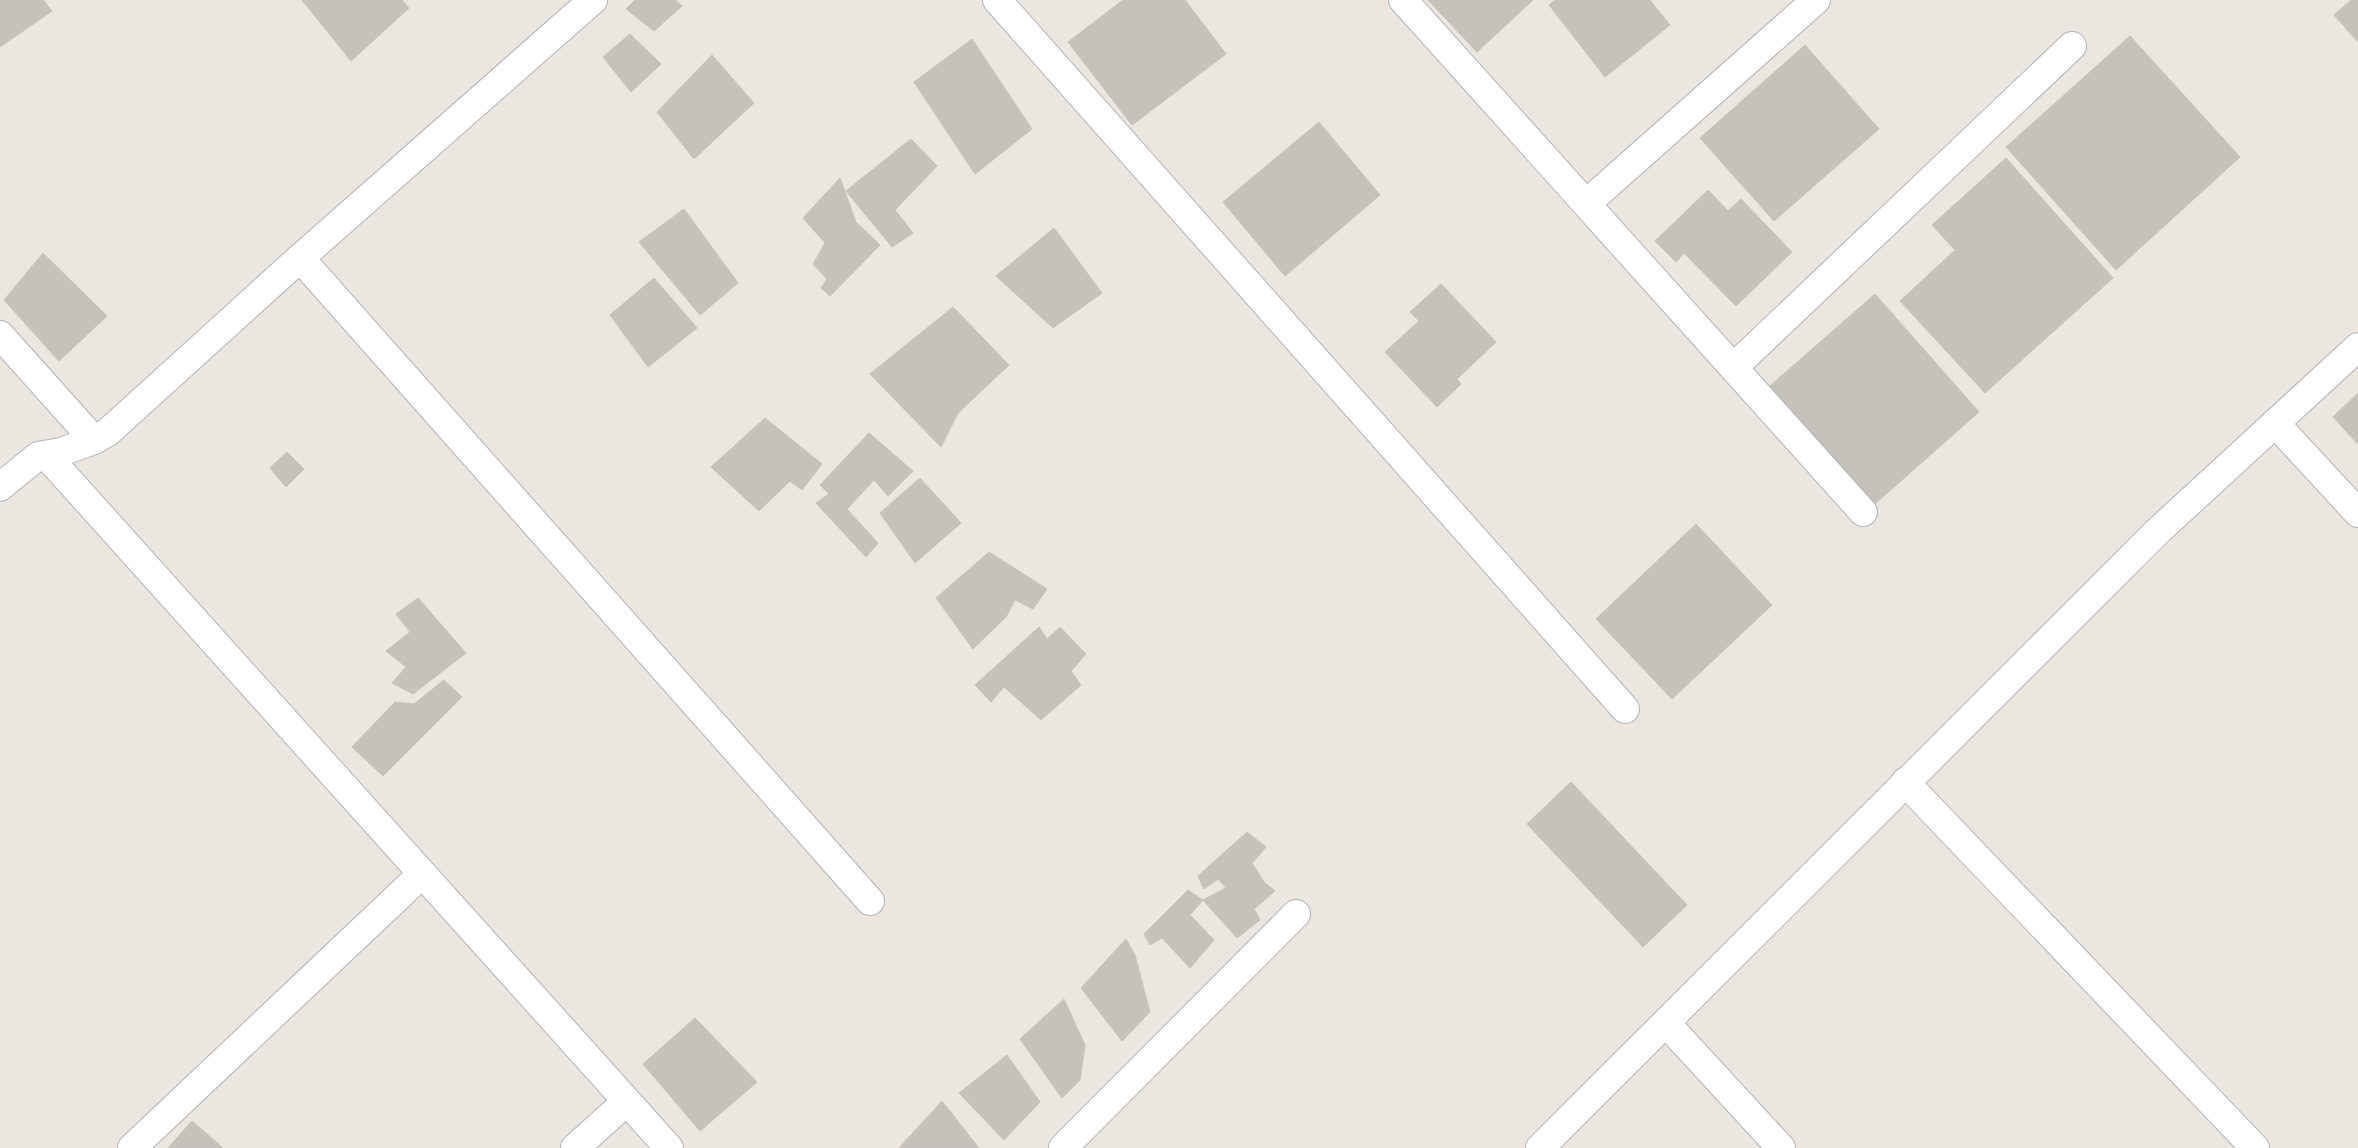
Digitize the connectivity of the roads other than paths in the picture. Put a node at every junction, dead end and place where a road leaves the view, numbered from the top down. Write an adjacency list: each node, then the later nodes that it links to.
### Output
1 (593, 0): 7 (street)
2 (997, 0): 17 (street)
3 (1403, 0): 6 (street)
4 (1816, 0): 6 (street)
5 (2072, 46): 10 (street)
6 (1588, 203): 10 (street)
7 (300, 258): 12 (street); 20 (street)
8 (0, 335): 12 (street)
9 (2358, 347): 11 (street)
10 (1734, 367): 15 (street)
11 (2275, 423): 16 (street); 18 (street)
12 (94, 440): 13 (street)
13 (46, 455): 14 (street); 19 (street)
14 (0, 487)
15 (1863, 512)
16 (2358, 513)
17 (1625, 709)
18 (1906, 782): 22 (street); 30 (street)
19 (422, 874): 23 (street); 24 (street)
20 (870, 901)
21 (1296, 914): 27 (street)
22 (1666, 1023): 28 (street); 29 (street)
23 (626, 1102): 25 (street); 26 (street)
24 (132, 1148)
25 (575, 1148)
26 (669, 1148)
27 (1063, 1148)
28 (1540, 1148)
29 (1781, 1148)
30 (2255, 1148)

